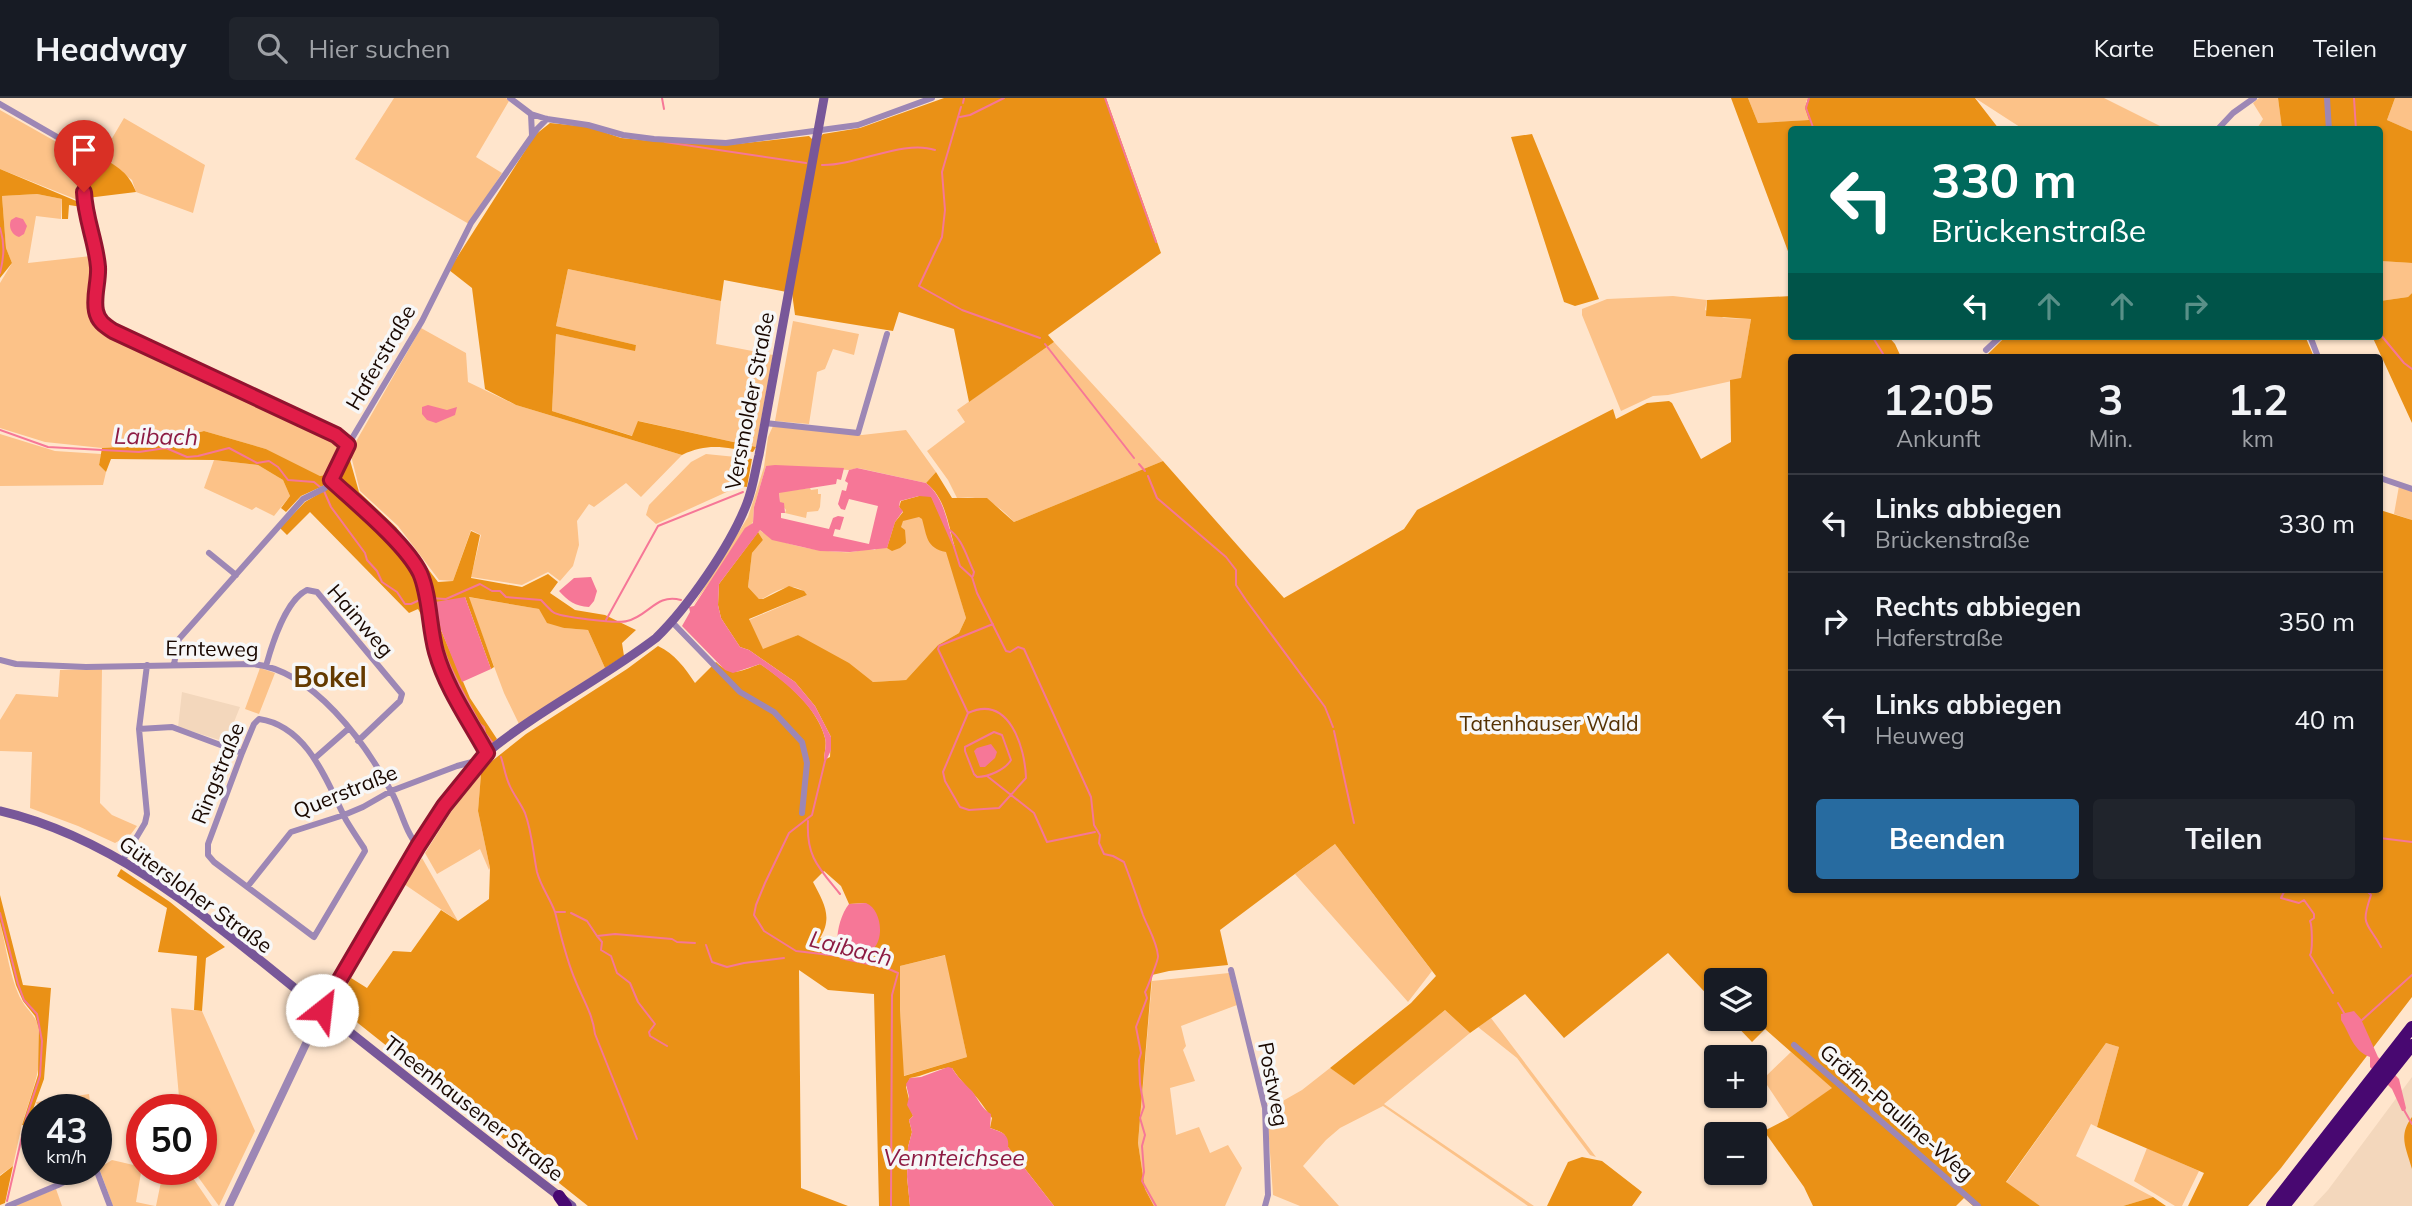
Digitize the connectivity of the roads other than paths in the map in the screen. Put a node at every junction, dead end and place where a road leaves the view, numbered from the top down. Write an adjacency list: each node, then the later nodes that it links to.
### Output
1 (510, 98): 7 (street)
2 (824, 98): 11 (main road, Versmolder Straße)
3 (932, 98): 11 (street)
4 (2254, 98): 9 (street)
5 (2327, 98): 10 (street)
6 (0, 104): 17 (street)
7 (531, 114): 8 (street); 12 (street)
8 (547, 119): 11 (street); 12 (street, Haferstraße)
9 (2221, 126)
10 (2329, 126)
11 (817, 132): 16 (main road, Versmolder Straße)
12 (532, 137): 17 (street, Haferstraße)
13 (887, 334): 16 (street)
14 (1997, 340): 15 (street)
15 (1986, 350)
16 (765, 423): 23 (main road, Versmolder Straße)
17 (348, 445): 19 (street, Haferstraße)
18 (2383, 479): 20 (street)
19 (331, 480): 22 (street, Haferstraße); 32 (street)
20 (2412, 489)
21 (209, 553): 22 (street)
22 (236, 575): 25 (street, Haferstraße)
23 (672, 622): 32 (main road, Versmolder Straße); 37 (street)
24 (0, 660): 26 (street, Ernteweg)
25 (174, 664): 26 (street, Ernteweg); 27 (street, Ernteweg)
26 (147, 665): 28 (street)
27 (266, 666): 29 (street, Ernteweg); 30 (street, Hainweg)
28 (139, 729): 31 (street); 40 (street)
29 (348, 729): 30 (street, Ernteweg); 33 (street)
30 (358, 741): 35 (street, Ernteweg)
31 (242, 753): 33 (street, Ringstraße); 41 (street, Ringstraße)
32 (487, 753): 34 (main road, Versmolder Straße)
33 (315, 758): 38 (street, Ringstraße)
34 (476, 765): 35 (street, Querstraße); 39 (main road, Versmolder Straße)
35 (391, 791): 38 (street, Querstraße); 39 (street, Ernteweg)
36 (0, 811): 40 (main road, Gütersloher Straße)
37 (802, 813)
38 (344, 815): 41 (street, Querstraße); 41 (street, Ringstraße)
39 (418, 846): 43 (main road, Versmolder Straße)
40 (123, 860): 43 (main road, Gütersloher Straße)
41 (248, 886)
42 (1231, 970): 56 (street, Postweg)
43 (322, 1010): 51 (main road, Theenhausener Straße); 54 (street)
44 (2412, 1027): 47 (highway)
45 (1794, 1045): 57 (street, Gräfin-Pauline-Weg)
46 (2412, 1045): 47 (highway)
47 (2389, 1066): 48 (highway)
48 (2380, 1079): 58 (highway); 59 (highway)
49 (58, 1185): 52 (street)
50 (100, 1185): 53 (street)
51 (563, 1201): 55 (main road, Theenhausener Straße)
52 (8, 1206)
53 (110, 1206)
54 (229, 1206)
55 (572, 1206)
56 (1265, 1206)
57 (1978, 1206)
58 (2272, 1206)
59 (2284, 1206)

